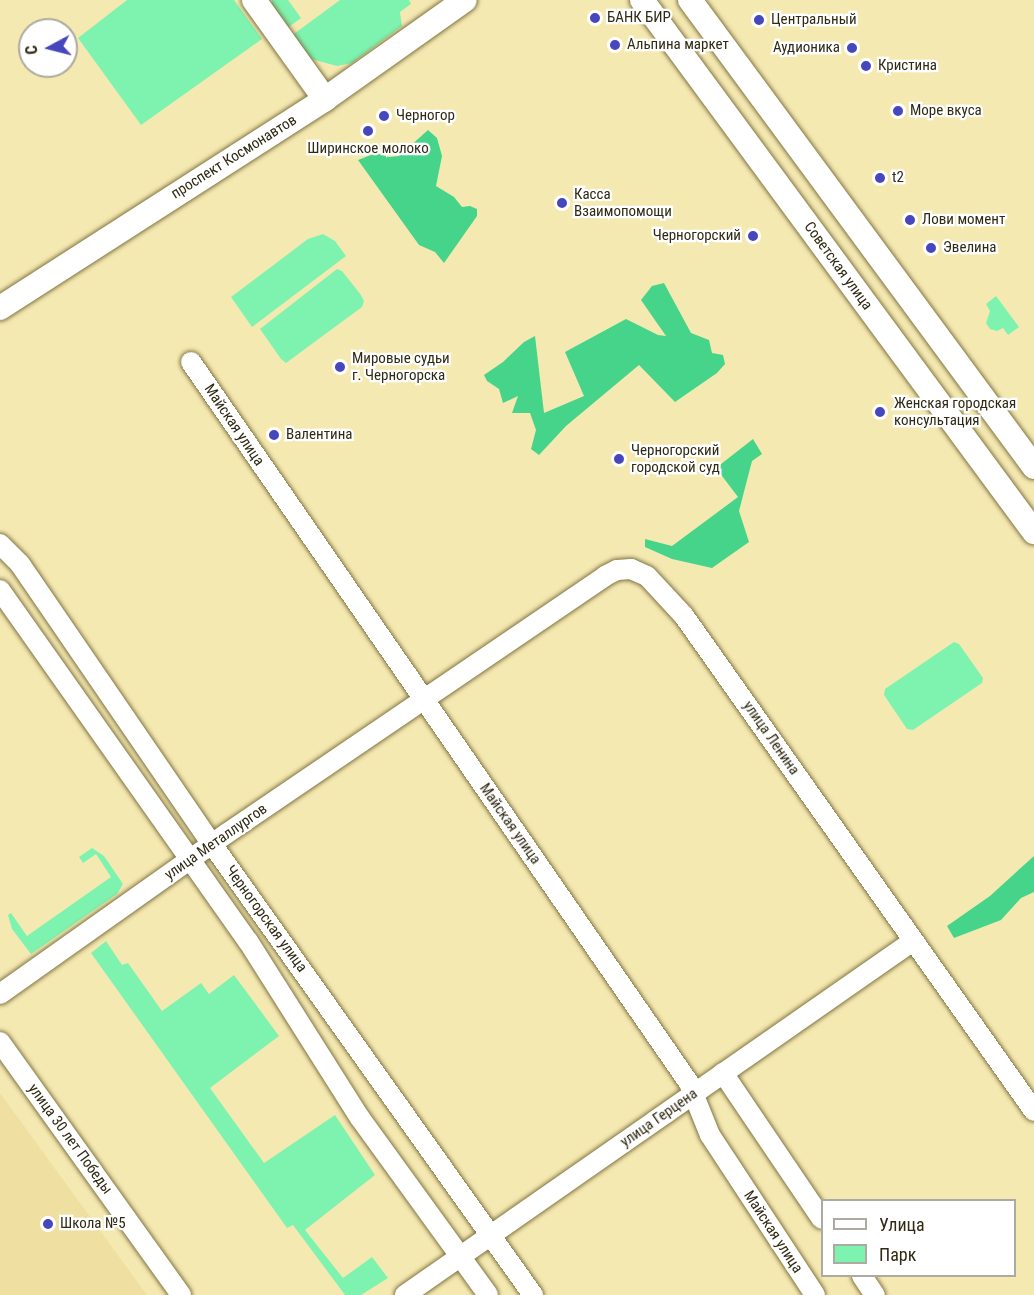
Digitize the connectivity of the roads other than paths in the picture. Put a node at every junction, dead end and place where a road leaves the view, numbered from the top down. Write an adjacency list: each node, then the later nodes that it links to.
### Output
1 (254, 0): 5 (main road)
2 (465, 0): 5 (main road, проспект Космонавтов)
3 (642, 0): 9 (main road, Советская улица)
4 (690, 0): 8 (main road)
5 (325, 99): 6 (main road, проспект Космонавтов)
6 (0, 308)
7 (191, 362): 12 (street, Майская улица)
8 (1034, 466)
9 (1034, 532)
10 (0, 544): 13 (street, Черногорская улица)
11 (0, 590): 14 (street, Черногорская улица)
12 (429, 696): 13 (street, улица Металлургов); 15 (street, улица Ленина); 19 (street, Майская улица)
13 (212, 844): 14 (street, улица Металлургов); 22 (street, Черногорская улица)
14 (190, 860): 16 (street, улица Металлургов); 23 (street, Черногорская улица)
15 (913, 940): 18 (street, улица Герцена); 20 (street, улица Ленина)
16 (0, 994)
17 (0, 1042): 25 (street, улица 30 лет Победы)
18 (723, 1073): 19 (street, улица Герцена); 21 (street)
19 (694, 1094): 22 (street, улица Герцена); 29 (street, Майская улица)
20 (1034, 1111)
21 (821, 1218)
22 (491, 1236): 23 (street, улица Герцена); 28 (street, Черногорская улица)
23 (461, 1256): 26 (street, улица Герцена); 27 (street, Черногорская улица)
24 (863, 1277): 30 (street)
25 (181, 1295)
26 (405, 1295)
27 (488, 1295)
28 (533, 1295)
29 (815, 1295)
30 (875, 1295)

